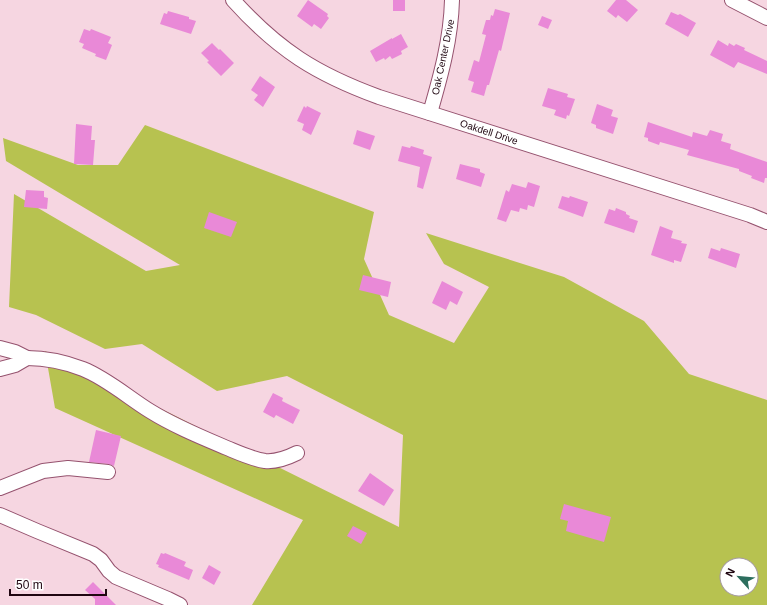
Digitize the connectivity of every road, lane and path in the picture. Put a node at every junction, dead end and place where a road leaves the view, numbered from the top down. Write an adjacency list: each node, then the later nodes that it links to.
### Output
1 (234, 0): 5 (street, Oakdell Drive)
2 (452, 0): 5 (street, Oak Center Drive)
3 (732, 0): 4 (street)
4 (767, 18)
5 (430, 113): 6 (street, Oakdell Drive)
6 (767, 222)
7 (0, 348): 8 (street)
8 (27, 358): 9 (street); 10 (street)
9 (0, 369)
10 (297, 453)
11 (108, 472): 12 (street)
12 (0, 488)
13 (0, 515): 14 (street)
14 (180, 605)

